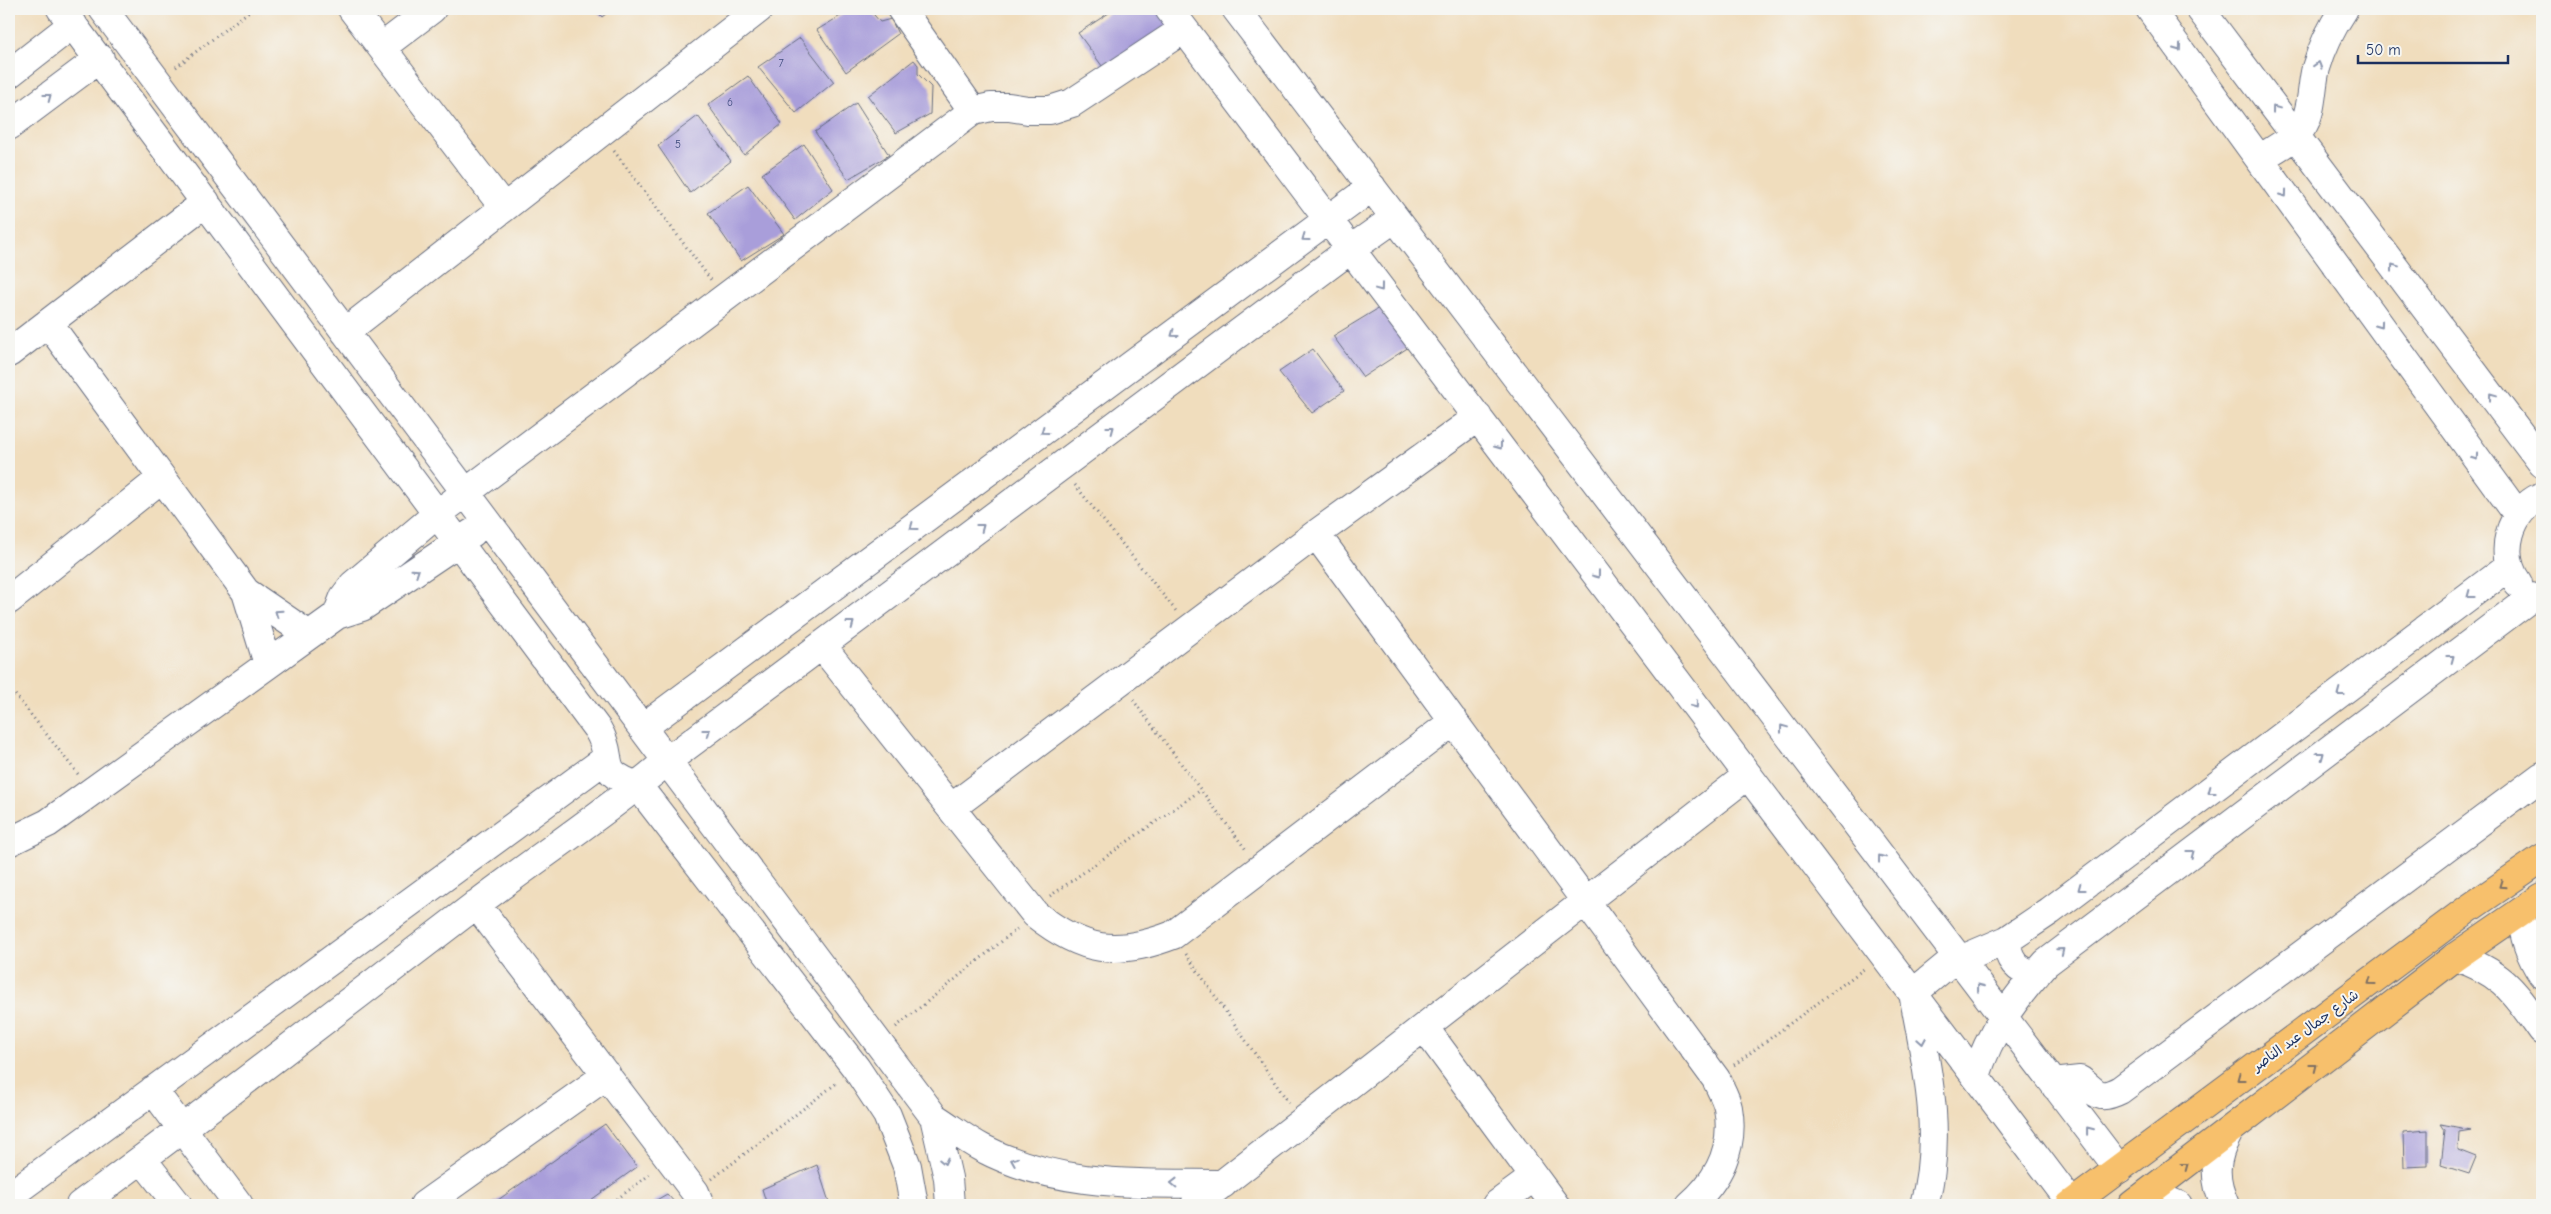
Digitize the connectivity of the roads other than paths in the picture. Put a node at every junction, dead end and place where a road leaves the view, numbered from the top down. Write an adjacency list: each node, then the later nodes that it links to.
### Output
1 (103, 9): 26 (street)
2 (352, 9): 12 (street)
3 (432, 9): 12 (street)
4 (759, 9): 21 (street)
5 (901, 9): 15 (street)
6 (1236, 9): 19 (street)
7 (2150, 9): 18 (street, one-way to 18)
8 (2200, 9): 17 (street, one-way to 8)
9 (2344, 9): 17 (street, one-way to 9)
10 (67, 17): 13 (street); 14 (street)
11 (1177, 19): 15 (street); 23 (street)
12 (382, 47): 21 (street)
13 (100, 58): 16 (street, one-way to 13); 20 (street)
14 (9, 74)
15 (973, 111): 31 (street)
16 (9, 126)
17 (2295, 135): 18 (street); 29 (street, one-way to 17)
18 (2259, 159): 34 (street, one-way to 34)
19 (1372, 187): 22 (street); 23 (street)
20 (206, 202): 25 (street); 33 (street)
21 (504, 208): 26 (street)
22 (1395, 218): 24 (street); 61 (street, one-way to 22)
23 (1329, 220): 24 (street); 47 (street, one-way to 47)
24 (1351, 249): 28 (street, one-way to 28); 44 (street, one-way to 24)
25 (48, 323): 27 (street); 30 (street)
26 (345, 332): 31 (street)
27 (9, 354)
28 (1478, 417): 36 (street); 50 (street, one-way to 50)
29 (2542, 463)
30 (162, 478): 39 (street); 40 (street)
31 (466, 493): 33 (street); 35 (street)
32 (2542, 496): 34 (street)
33 (436, 515): 37 (street); 42 (street)
34 (2518, 515): 38 (street)
35 (488, 522): 37 (street); 47 (street)
36 (1316, 534): 46 (street); 53 (street)
37 (458, 543): 42 (street, one-way to 37); 48 (street)
38 (2509, 566): 41 (street); 59 (street, one-way to 59)
39 (246, 592): 43 (street, one-way to 39); 45 (street)
40 (9, 600)
41 (2537, 600): 63 (street, one-way to 41)
42 (337, 615): 43 (street)
43 (309, 635): 45 (street)
44 (822, 646): 49 (street, one-way to 44); 53 (street)
45 (268, 664): 54 (street)
46 (1454, 721): 53 (street); 56 (street)
47 (642, 728): 49 (street)
48 (607, 758): 52 (street); 72 (street)
49 (667, 761): 52 (street); 73 (street)
50 (1748, 775): 56 (street); 65 (street)
51 (2542, 776): 71 (street)
52 (638, 786): 57 (street); 88 (street)
53 (951, 808)
54 (9, 842)
55 (2542, 858): 77 (main road, شارع جمال عبد الناصر, one-way to 77)
56 (1586, 901): 67 (street); 93 (street)
57 (476, 904): 69 (street); 74 (street)
58 (2532, 904): 60 (main road); 62 (street)
59 (2007, 940): 61 (street); 63 (street)
60 (2455, 957): 64 (street); 75 (main road, one-way to 60)
61 (1958, 959): 65 (street); 66 (street, one-way to 61)
62 (2542, 974): 64 (street)
63 (2036, 975): 66 (street)
64 (2512, 989): 68 (street)
65 (1913, 993): 70 (street); 94 (street, one-way to 94)
66 (2003, 1016): 70 (street); 71 (street)
67 (1424, 1027): 78 (street); 79 (street)
68 (2542, 1031)
69 (607, 1075): 81 (street); 87 (street)
70 (1976, 1076): 83 (street)
71 (2056, 1087): 77 (street, one-way to 71)
72 (153, 1090): 74 (street); 80 (street)
73 (934, 1116): 79 (street, one-way to 73); 89 (street, one-way to 89)
74 (184, 1129): 76 (street); 86 (street)
75 (2228, 1134): 82 (main road, one-way to 75); 96 (street)
76 (142, 1160): 84 (street); 85 (street)
77 (2119, 1169): 83 (main road, شارع جمال عبد الناصر)
78 (1534, 1177): 91 (street); 92 (street)
79 (1223, 1184): 90 (street)
80 (9, 1196)
81 (698, 1198)
82 (2138, 1201): 95 (street)
83 (2072, 1204)
84 (80, 1205)
85 (178, 1205)
86 (239, 1205)
87 (424, 1205)
88 (914, 1205)
89 (950, 1205)
90 (1195, 1205)
91 (1496, 1205)
92 (1555, 1205)
93 (1690, 1205)
94 (1924, 1205)
95 (2178, 1205)
96 (2225, 1205)

